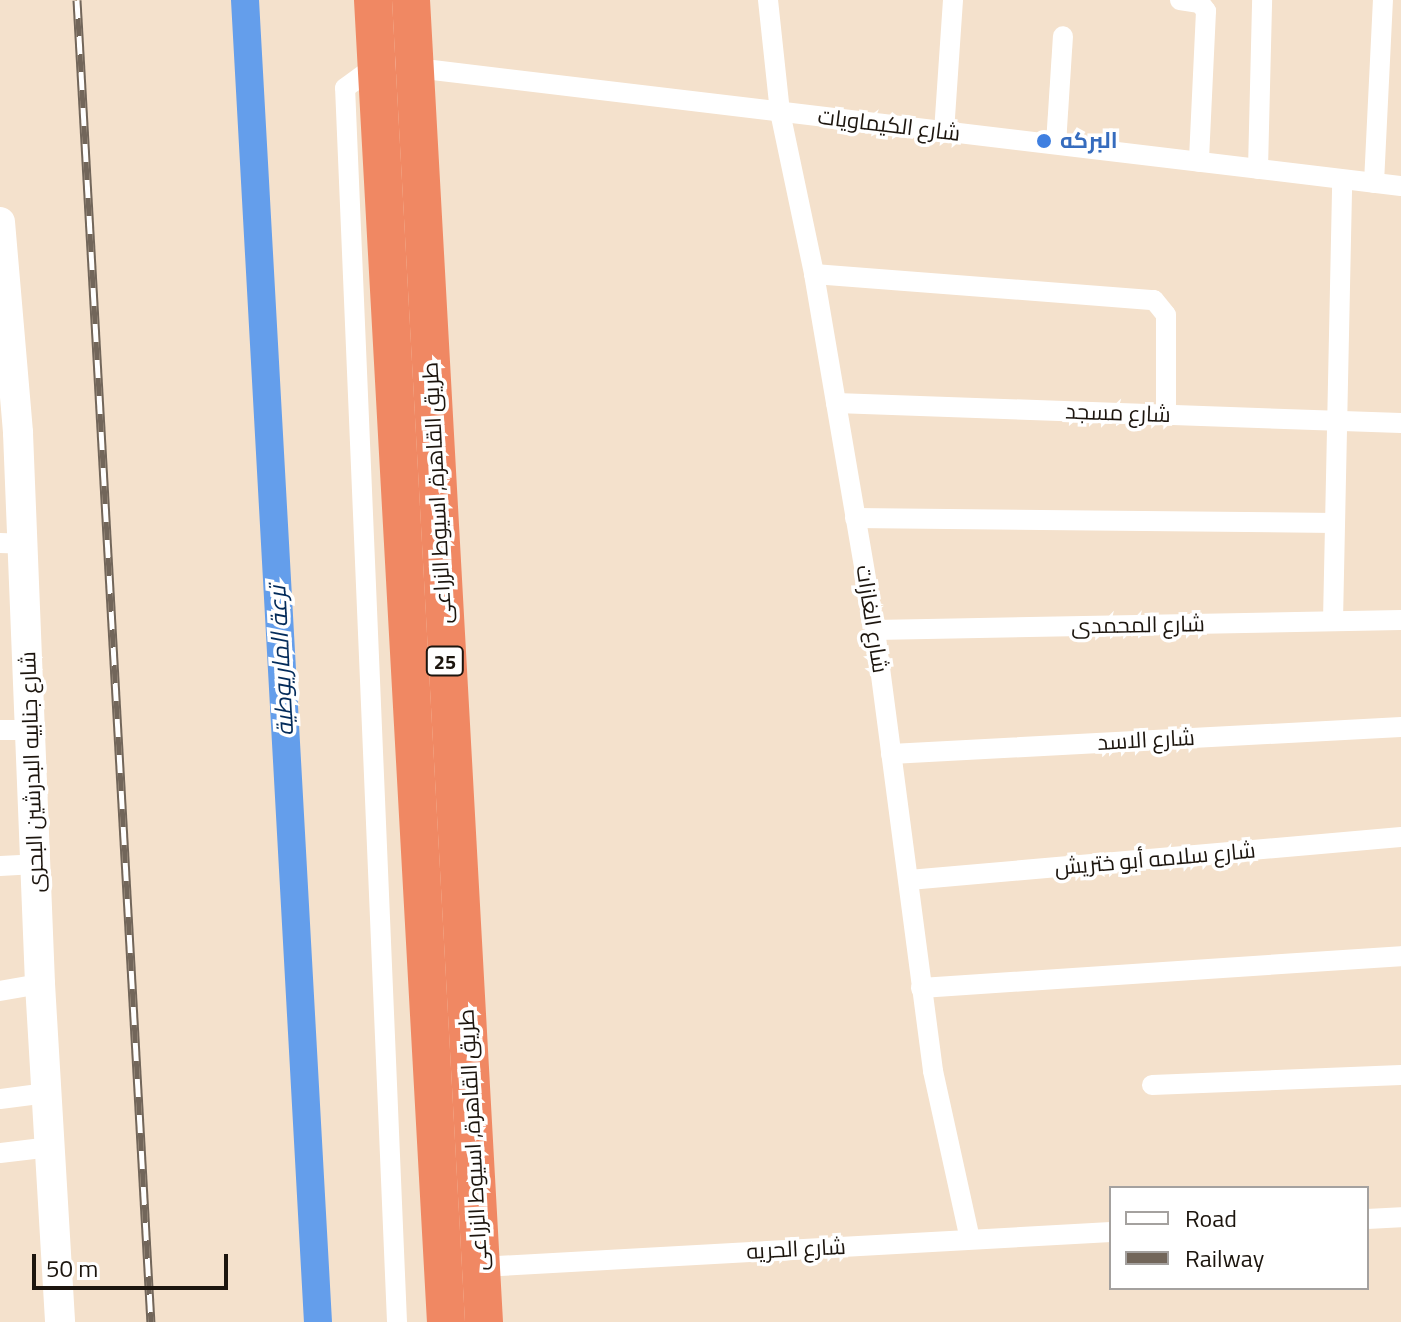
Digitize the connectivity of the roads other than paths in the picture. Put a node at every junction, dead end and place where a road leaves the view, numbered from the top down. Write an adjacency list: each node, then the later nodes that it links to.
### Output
1 (373, 0): 9 (highway, طريق القاهرة, اسيوط الزراعى / 25)
2 (411, 0): 10 (highway, طريق القاهرة, اسيوط الزراعى / 25)
3 (768, 0): 11 (street, شارع الغازات)
4 (953, 0): 12 (street)
5 (1180, 0): 14 (street)
6 (1262, 0): 15 (street)
7 (1383, 0): 17 (street)
8 (1063, 36): 13 (street)
9 (377, 65): 10 (street, شارع الكيماويات); 57 (street); 58 (highway, طريق القاهرة, اسيوط الزراعى / 25)
10 (416, 68): 11 (street, شارع الكيماويات); 55 (highway, طريق القاهرة, اسيوط الزراعى / 25)
11 (780, 112): 12 (street, شارع الكيماويات); 20 (street, شارع الغازات)
12 (944, 132): 13 (street, شارع الكيماويات)
13 (1056, 144): 14 (street, شارع الكيماويات)
14 (1199, 162): 15 (street, شارع الكيماويات)
15 (1258, 169): 16 (street, شارع الكيماويات)
16 (1342, 180): 17 (street, شارع الكيماويات); 24 (street)
17 (1374, 183): 18 (street, شارع الكيماويات)
18 (1401, 186)
19 (0, 222): 21 (street, شارع جنابيه البدرشين البحرى)
20 (814, 274): 22 (street, شارع الغازات); 23 (street)
21 (5, 334): 26 (street, شارع جنابيه البدرشين البحرى)
22 (836, 403): 23 (street, شارع مسجد); 27 (street, شارع الغازات)
23 (1166, 414): 24 (street, شارع مسجد)
24 (1337, 420): 25 (street, شارع مسجد); 28 (street)
25 (1401, 423)
26 (10, 456): 29 (street, شارع جنابيه البدرشين البحرى)
27 (855, 518): 28 (street); 32 (street, شارع الغازات)
28 (1335, 523): 31 (street)
29 (12, 543): 35 (street, شارع جنابيه البدرشين البحرى)
30 (1401, 620): 31 (street, شارع المحمدى)
31 (1333, 621): 32 (street, شارع المحمدى)
32 (875, 630): 36 (street, شارع الغازات)
33 (1401, 727): 36 (street, شارع الاسد)
34 (0, 730): 35 (street)
35 (31, 730): 38 (street, شارع جنابيه البدرشين البحرى)
36 (891, 754): 40 (street, شارع الغازات)
37 (1401, 837): 40 (street, شارع سلامه أبو ختريش)
38 (36, 864): 39 (street); 42 (street, شارع جنابيه البدرشين البحرى)
39 (0, 866)
40 (909, 880): 43 (street, شارع الغازات)
41 (1401, 956): 43 (street)
42 (40, 984): 44 (street); 47 (street, شارع جنابيه البدرشين البحرى)
43 (921, 988): 54 (street, شارع الغازات)
44 (0, 991)
45 (1401, 1075): 46 (street)
46 (1152, 1085)
47 (47, 1093): 48 (street); 49 (street, شارع جنابيه البدرشين البحرى)
48 (0, 1099)
49 (51, 1147): 50 (street); 56 (street, شارع جنابيه البدرشين البحرى)
50 (0, 1153)
51 (1401, 1217): 52 (street)
52 (1369, 1219)
53 (1109, 1232): 54 (street, شارع الحريه)
54 (970, 1239): 55 (street, شارع الحريه)
55 (481, 1267): 59 (highway, طريق القاهرة, اسيوط الزراعى / 25)
56 (60, 1322)
57 (397, 1322)
58 (446, 1322)
59 (484, 1322)

